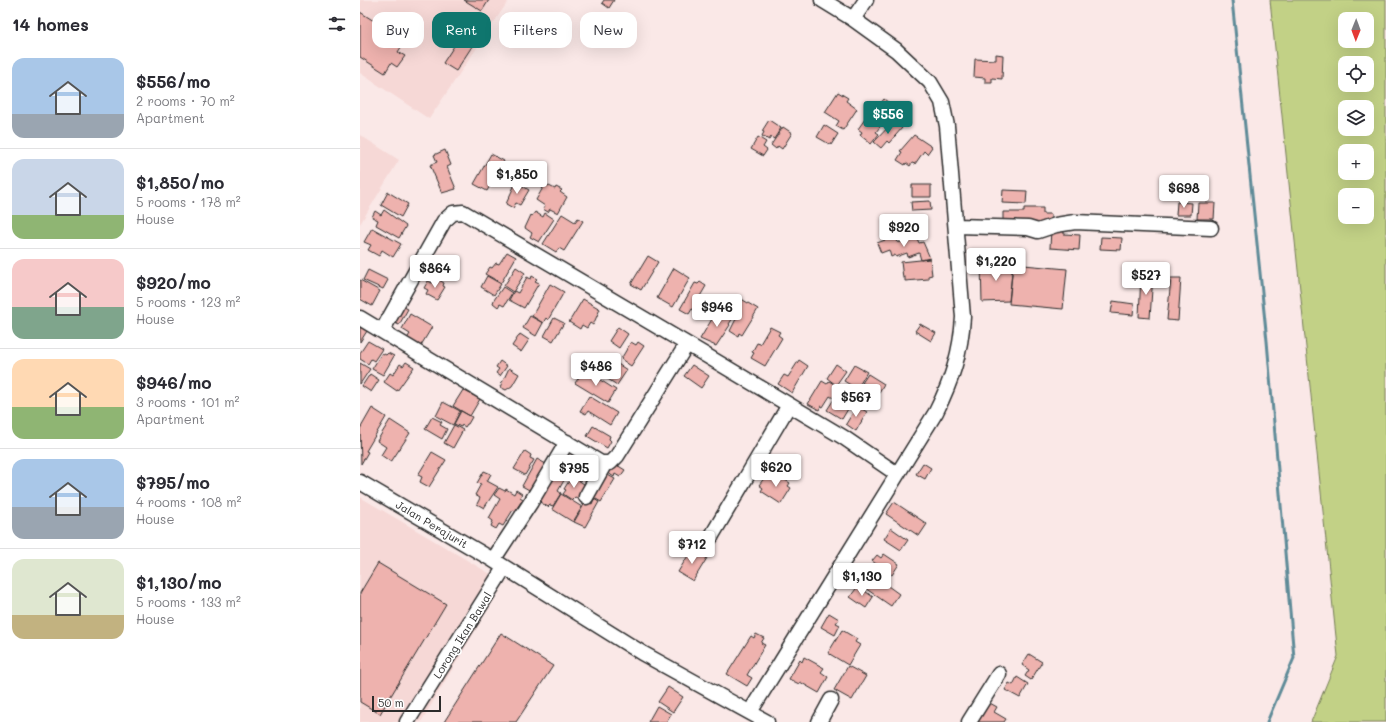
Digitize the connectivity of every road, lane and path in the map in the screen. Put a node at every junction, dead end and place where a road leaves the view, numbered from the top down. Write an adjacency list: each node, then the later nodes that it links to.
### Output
1 (822, 0): 3 (street)
2 (866, 0): 3 (street)
3 (853, 19): 4 (street)
4 (956, 226): 5 (street); 12 (street)
5 (1211, 228)
6 (360, 318): 7 (street)
7 (382, 331): 8 (street); 10 (street)
8 (687, 344): 9 (street); 11 (street)
9 (789, 405): 12 (street); 15 (street)
10 (567, 442): 11 (street); 16 (street, Lorong Ikan Bawal)
11 (605, 463): 14 (street)
12 (898, 474): 19 (street)
13 (360, 482): 16 (street, Jalan Perajurit)
14 (586, 497)
15 (710, 538)
16 (498, 564): 19 (street, Jalan Perajurit); 20 (street, Lorong Ikan Bawal)
17 (999, 674): 23 (street)
18 (831, 700): 22 (street)
19 (750, 712): 21 (street, Jalan Perajurit)
20 (407, 722)
21 (767, 722)
22 (819, 722)
23 (969, 722)

